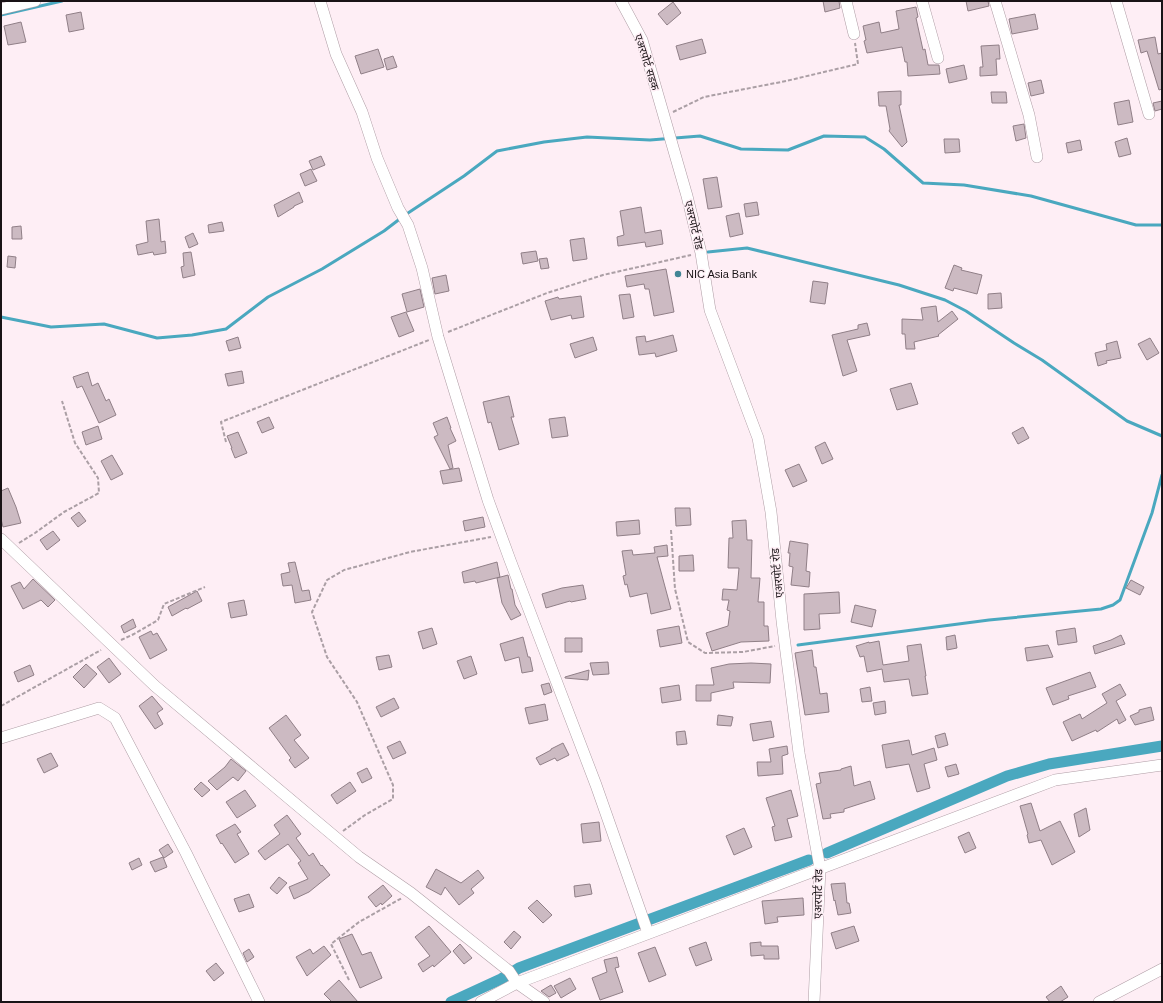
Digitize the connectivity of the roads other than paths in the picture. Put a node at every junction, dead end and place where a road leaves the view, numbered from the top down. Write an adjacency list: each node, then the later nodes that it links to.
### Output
1 (35, 1): 8 (street)
2 (320, 1): 18 (street)
3 (621, 1): 12 (street, एअरपोर्ट सडक)
4 (846, 1): 9 (street)
5 (922, 1): 10 (street)
6 (995, 1): 13 (street)
7 (1116, 1): 11 (street)
8 (1, 9)
9 (854, 34)
10 (938, 58)
11 (1149, 114)
12 (676, 155): 17 (street, एअरपोर्ट रोड)
13 (1037, 157)
14 (1, 539): 20 (street)
15 (1, 738): 21 (street)
16 (1162, 764): 17 (street)
17 (820, 868): 18 (street); 24 (street, एअरपोर्ट रोड)
18 (645, 926): 20 (street)
19 (1162, 969): 25 (street)
20 (513, 977): 22 (street); 23 (street)
21 (259, 1002)
22 (481, 1002)
23 (544, 1002)
24 (814, 1002)
25 (1099, 1002)

